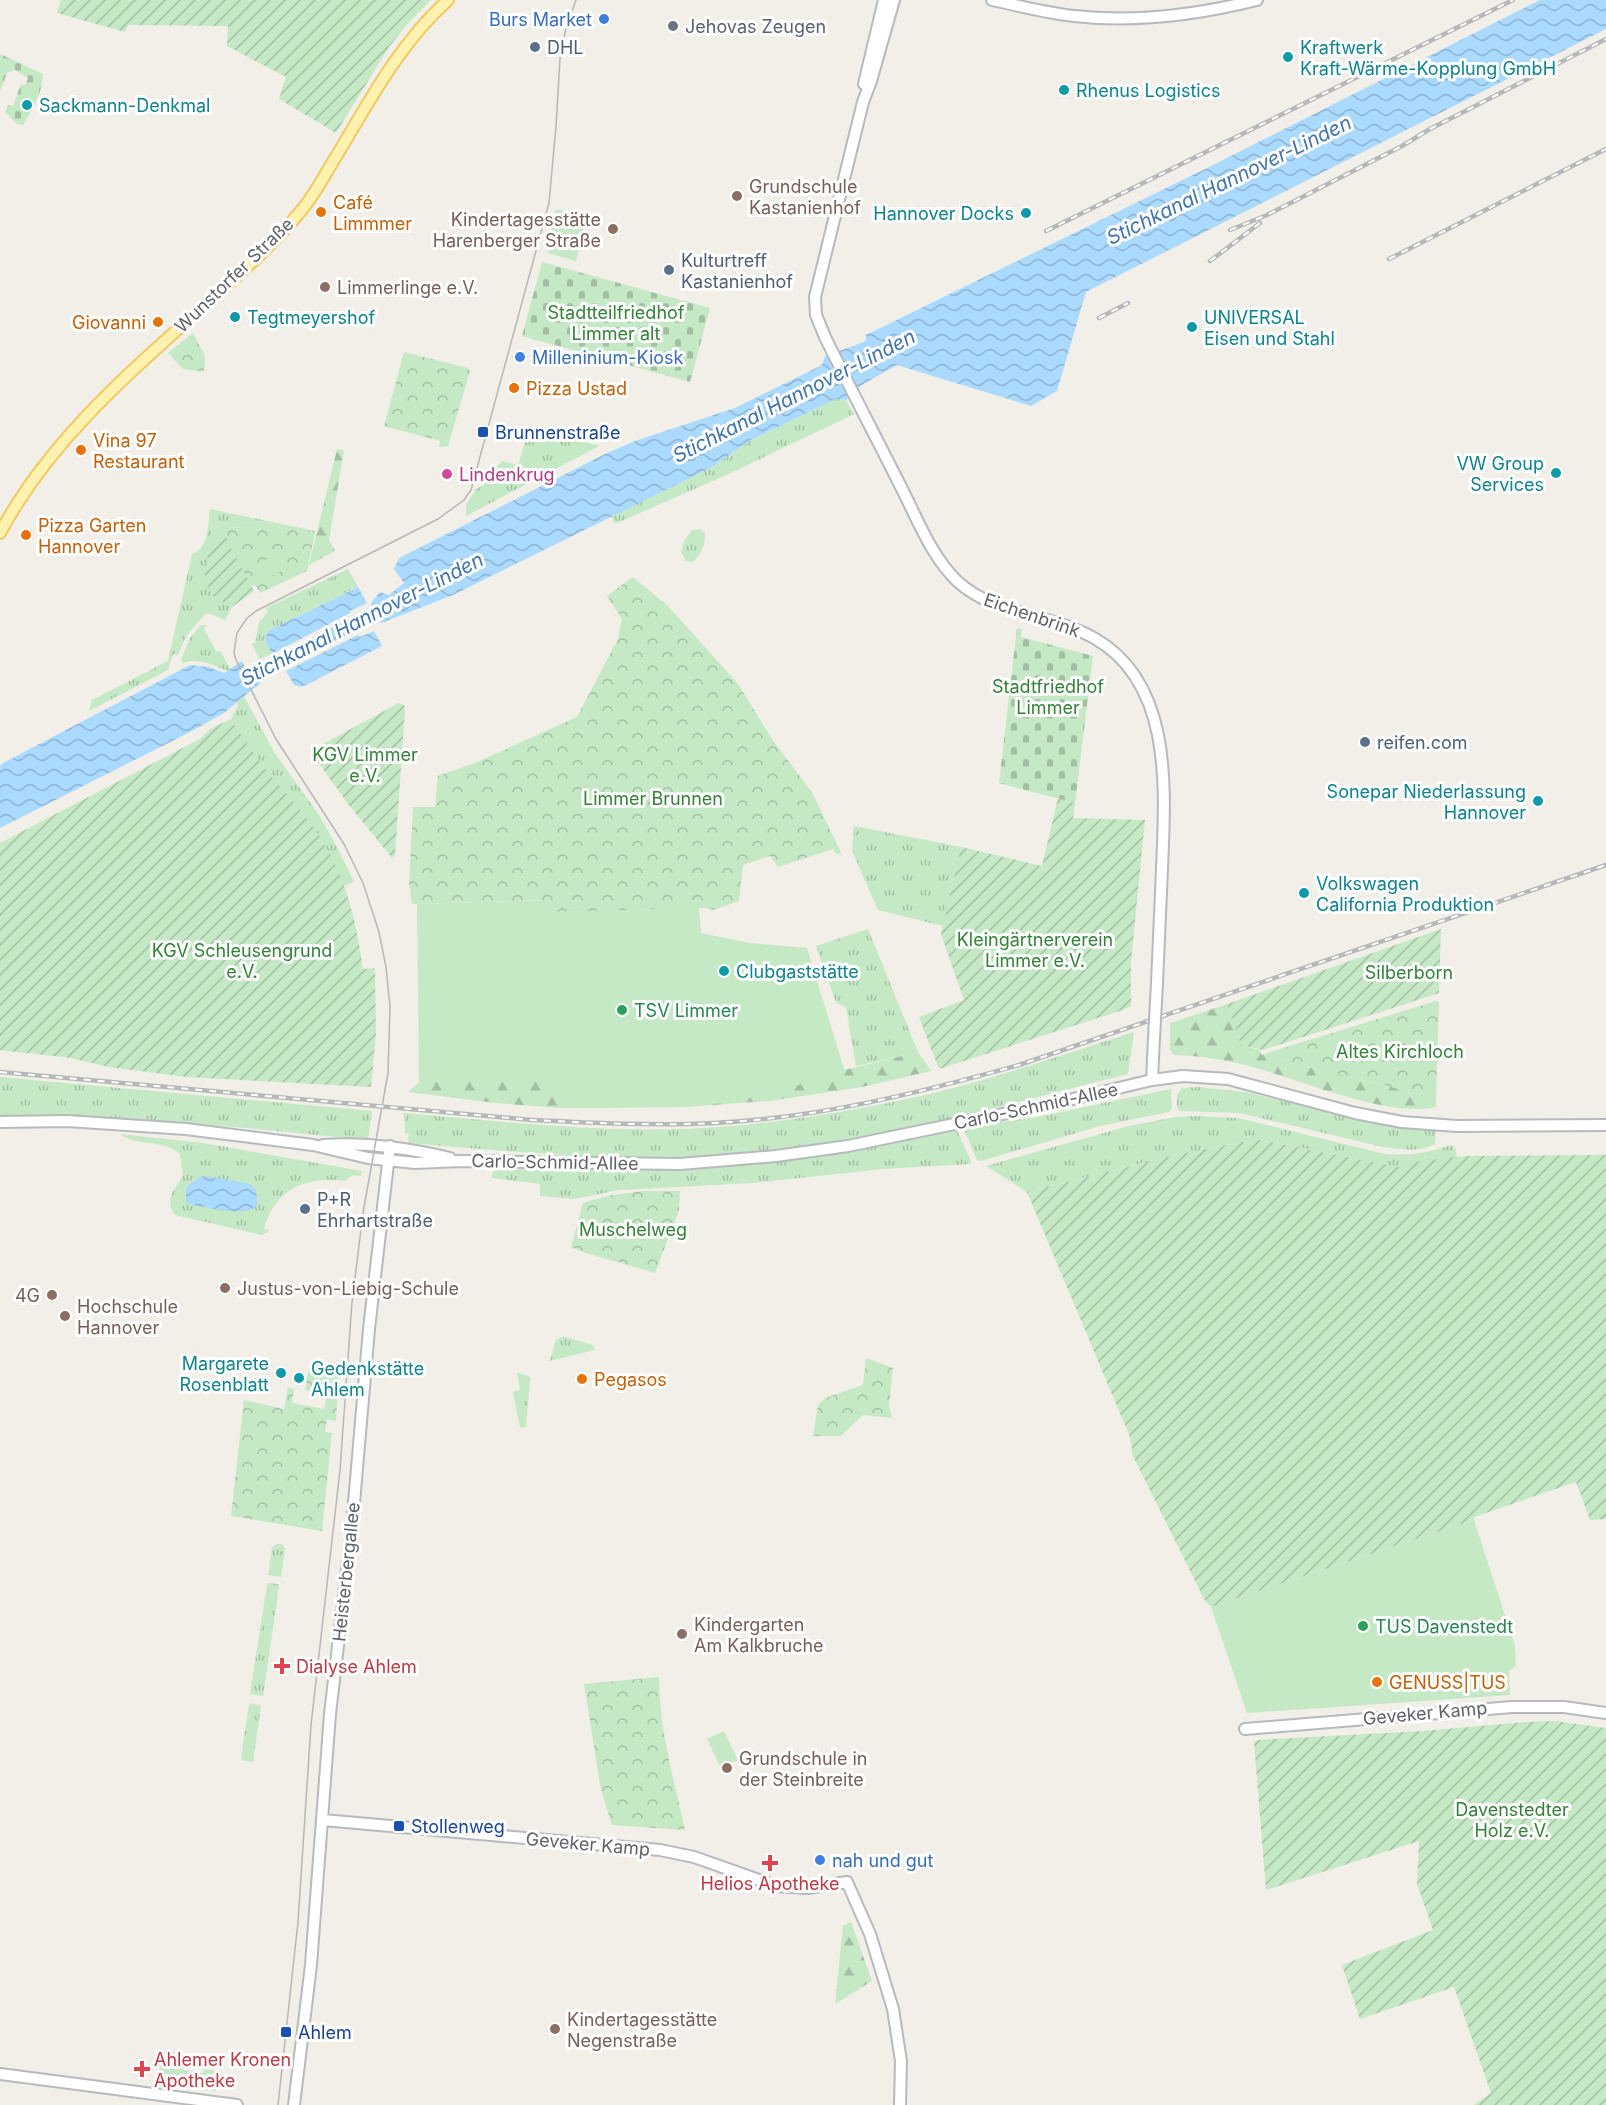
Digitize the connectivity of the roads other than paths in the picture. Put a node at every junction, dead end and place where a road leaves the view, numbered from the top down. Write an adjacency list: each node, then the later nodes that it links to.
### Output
1 (448, 0): 7 (main road, Wunstorfer Straße)
2 (884, 0): 6 (main road, Eichenbrink)
3 (894, 0): 6 (main road, Eichenbrink)
4 (993, 0): 5 (main road)
5 (1257, 0)
6 (863, 102): 8 (main road, Eichenbrink, bridge)
7 (0, 533)
8 (1152, 1080): 10 (main road, Carlo-Schmid-Allee); 14 (main road, Carlo-Schmid-Allee)
9 (0, 1122): 11 (main road, Carlo-Schmid-Allee)
10 (1606, 1125)
11 (313, 1145): 12 (main road, Carlo-Schmid-Allee); 13 (main road, Carlo-Schmid-Allee)
12 (390, 1146): 13 (main road, Heisterbergallee); 14 (main road, Carlo-Schmid-Allee)
13 (388, 1160): 14 (main road, Carlo-Schmid-Allee); 17 (main road, Heisterbergallee)
14 (462, 1161)
15 (1606, 1713): 16 (main road, Geveker Kamp)
16 (1245, 1729)
17 (323, 1820): 20 (main road, Heisterbergallee); 21 (main road, Geveker Kamp)
18 (0, 2074): 19 (main road)
19 (237, 2105)
20 (294, 2105)
21 (900, 2105)

